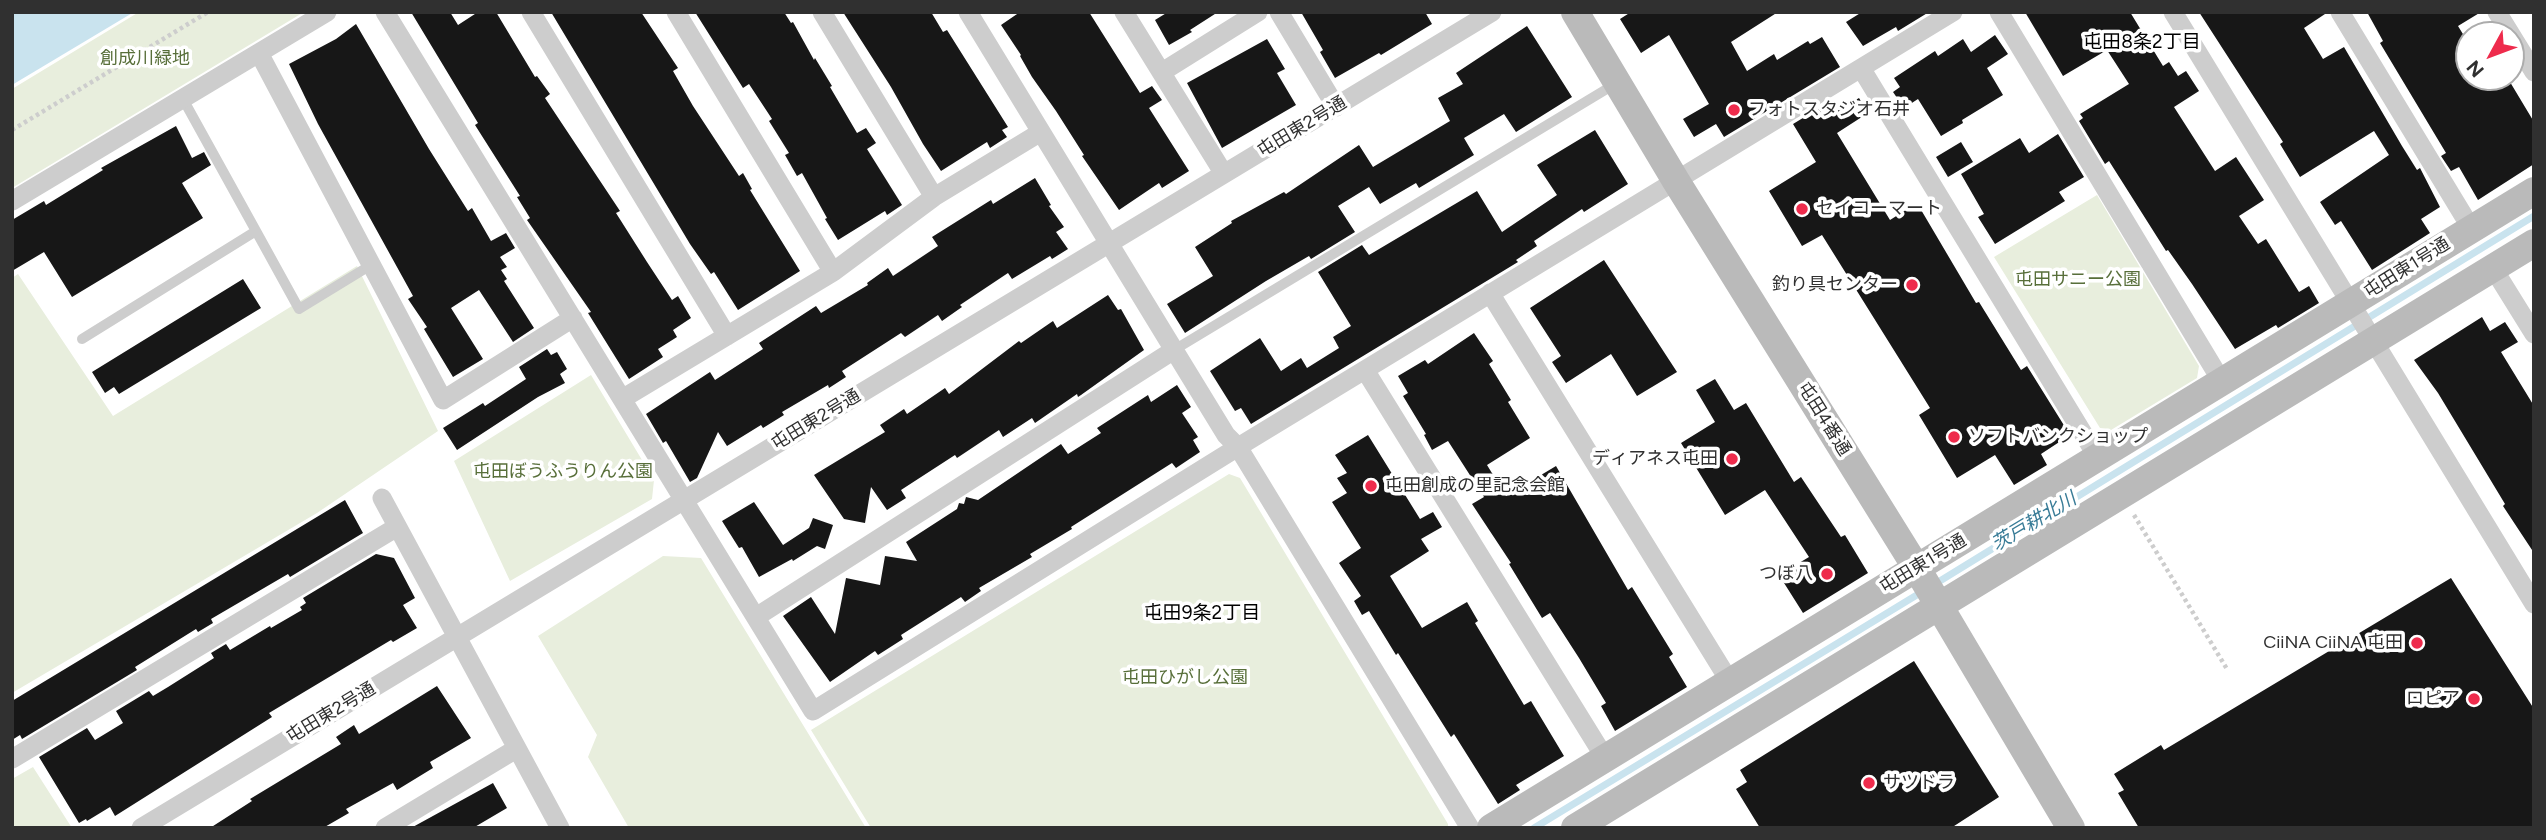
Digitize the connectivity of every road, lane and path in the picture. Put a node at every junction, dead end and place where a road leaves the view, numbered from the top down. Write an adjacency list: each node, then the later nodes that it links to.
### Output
1 (208, 12): 25 (path)
2 (327, 12): 18 (street)
3 (386, 12): 41 (street)
4 (531, 12): 43 (street)
5 (676, 12): 38 (street)
6 (822, 12): 30 (street)
7 (968, 12): 26 (street)
8 (1125, 12): 20 (street)
9 (1258, 12): 20 (street)
10 (1279, 12): 24 (street)
11 (1492, 12): 24 (street, 屯田東2号通)
12 (1575, 12): 22 (street, 屯田4番通)
13 (1953, 12): 19 (street)
14 (1999, 12): 48 (street)
15 (2173, 12): 40 (street)
16 (2340, 12): 32 (street)
17 (2497, 12): 21 (street)
18 (259, 53): 23 (street); 36 (street)
19 (1861, 68): 28 (street); 51 (street)
20 (1161, 72): 27 (street)
21 (2534, 72)
22 (1618, 82): 28 (street, 屯田4番通); 46 (lane)
23 (183, 99): 31 (street); 33 (lane)
24 (1336, 107): 27 (street, 屯田東2号通)
25 (12, 130)
26 (1041, 132): 30 (street); 35 (street)
27 (1224, 174): 35 (street, 屯田東2号通)
28 (1676, 181): 39 (street); 56 (street, 屯田4番通)
29 (2534, 191): 32 (street, 屯田東1号通)
30 (933, 197): 38 (street)
31 (12, 201)
32 (2471, 228): 40 (street, 屯田東1号通)
33 (256, 231): 36 (lane); 45 (lane)
34 (2534, 243): 37 (street, 屯田東1号通)
35 (1109, 244): 46 (street); 54 (street, 屯田東2号通)
36 (371, 265): 41 (street)
37 (2493, 268): 42 (street); 44 (street, 屯田東1号通)
38 (833, 272): 43 (street)
39 (1490, 293): 47 (street); 61 (street)
40 (2353, 308): 44 (street); 48 (street, 屯田東1号通)
41 (573, 318): 49 (street)
42 (2534, 334)
43 (727, 336): 49 (street)
44 (2370, 336): 52 (street, 屯田東1号通); 57 (street)
45 (82, 339)
46 (1174, 350): 50 (street); 58 (street)
47 (1365, 370): 50 (street); 63 (street)
48 (2222, 382): 51 (street, 屯田東1号通)
49 (622, 399): 54 (street)
50 (1238, 447): 58 (street); 68 (street)
51 (2098, 458): 56 (street, 屯田東1号通)
52 (2122, 494): 56 (street, 屯田東1号通); 60 (path)
53 (382, 498): 55 (street)
54 (684, 500): 58 (street); 59 (street, 屯田東2号通)
55 (397, 527): 59 (street); 64 (street)
56 (1927, 587): 61 (street, 屯田東1号通); 70 (street, 屯田東1号通); 71 (street, 屯田4番通)
57 (2534, 604)
58 (757, 617)
59 (456, 638): 62 (street); 65 (street, 屯田東2号通)
60 (2227, 669)
61 (1730, 682): 63 (street, 屯田東1号通)
62 (516, 748): 66 (street); 67 (street)
63 (1605, 758): 69 (street, 屯田東1号通)
64 (12, 759)
65 (141, 828)
66 (386, 828)
67 (560, 828)
68 (1470, 828)
69 (1491, 828)
70 (1575, 828)
71 (2071, 828)

